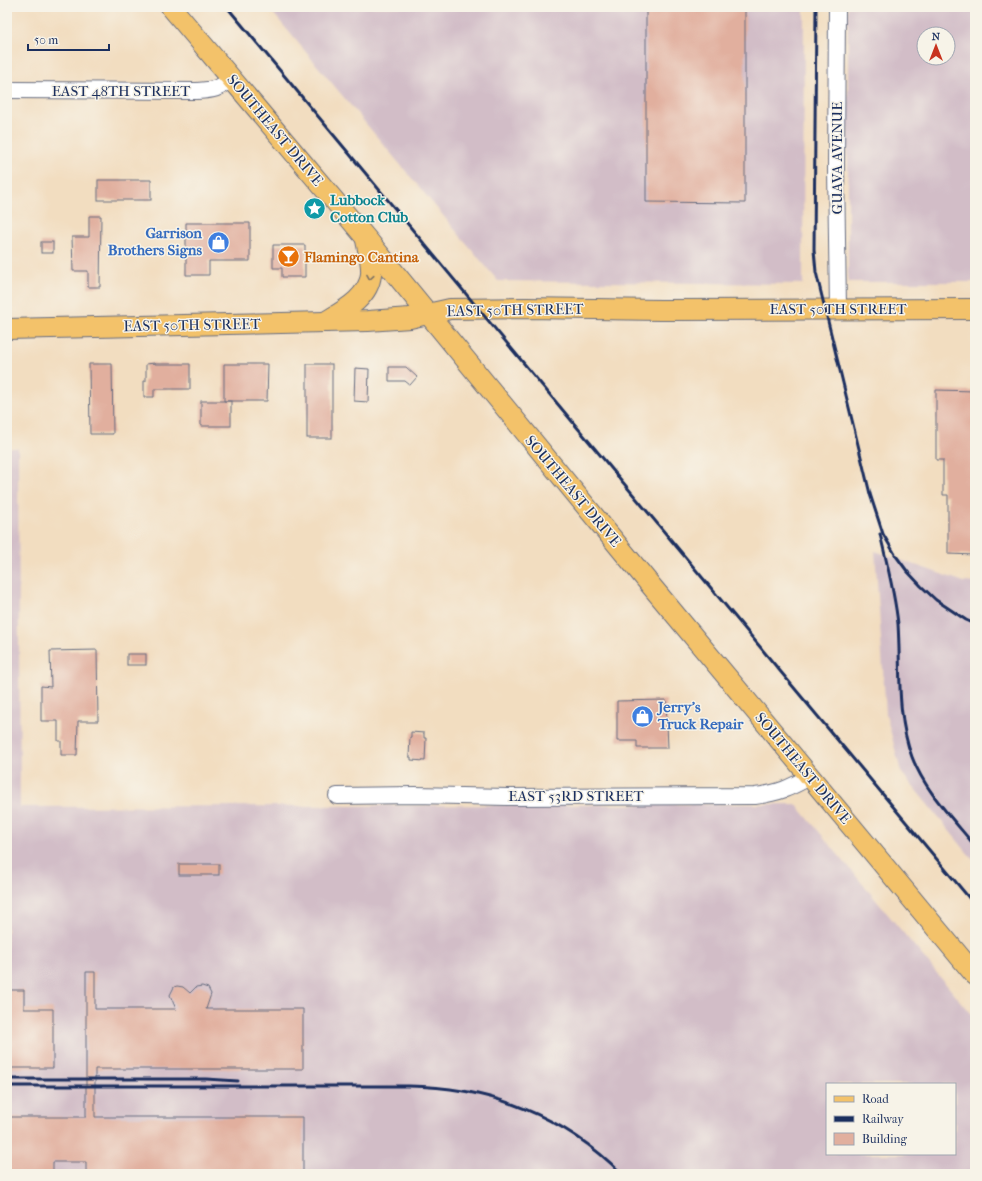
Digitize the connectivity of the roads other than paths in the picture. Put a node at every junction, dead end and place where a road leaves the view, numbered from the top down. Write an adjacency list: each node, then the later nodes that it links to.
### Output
1 (170, 7): 3 (main road, SOUTHEAST DRIVE)
2 (837, 7): 6 (street, GUAVA AVENUE)
3 (232, 80): 4 (street, EAST 48TH STREET); 5 (main road, SOUTHEAST DRIVE)
4 (7, 90)
5 (366, 238): 8 (main road, SOUTHEAST DRIVE); 9 (main road, one-way to 9)
6 (838, 309): 7 (main road, EAST 50TH STREET); 8 (main road, EAST 50TH STREET)
7 (975, 309)
8 (428, 314): 9 (main road, EAST 50TH STREET); 11 (main road, SOUTHEAST DRIVE)
9 (325, 322): 10 (main road, EAST 50TH STREET)
10 (7, 329)
11 (810, 776): 12 (street, EAST 53RD STREET); 13 (main road, SOUTHEAST DRIVE)
12 (336, 796)
13 (975, 975)

